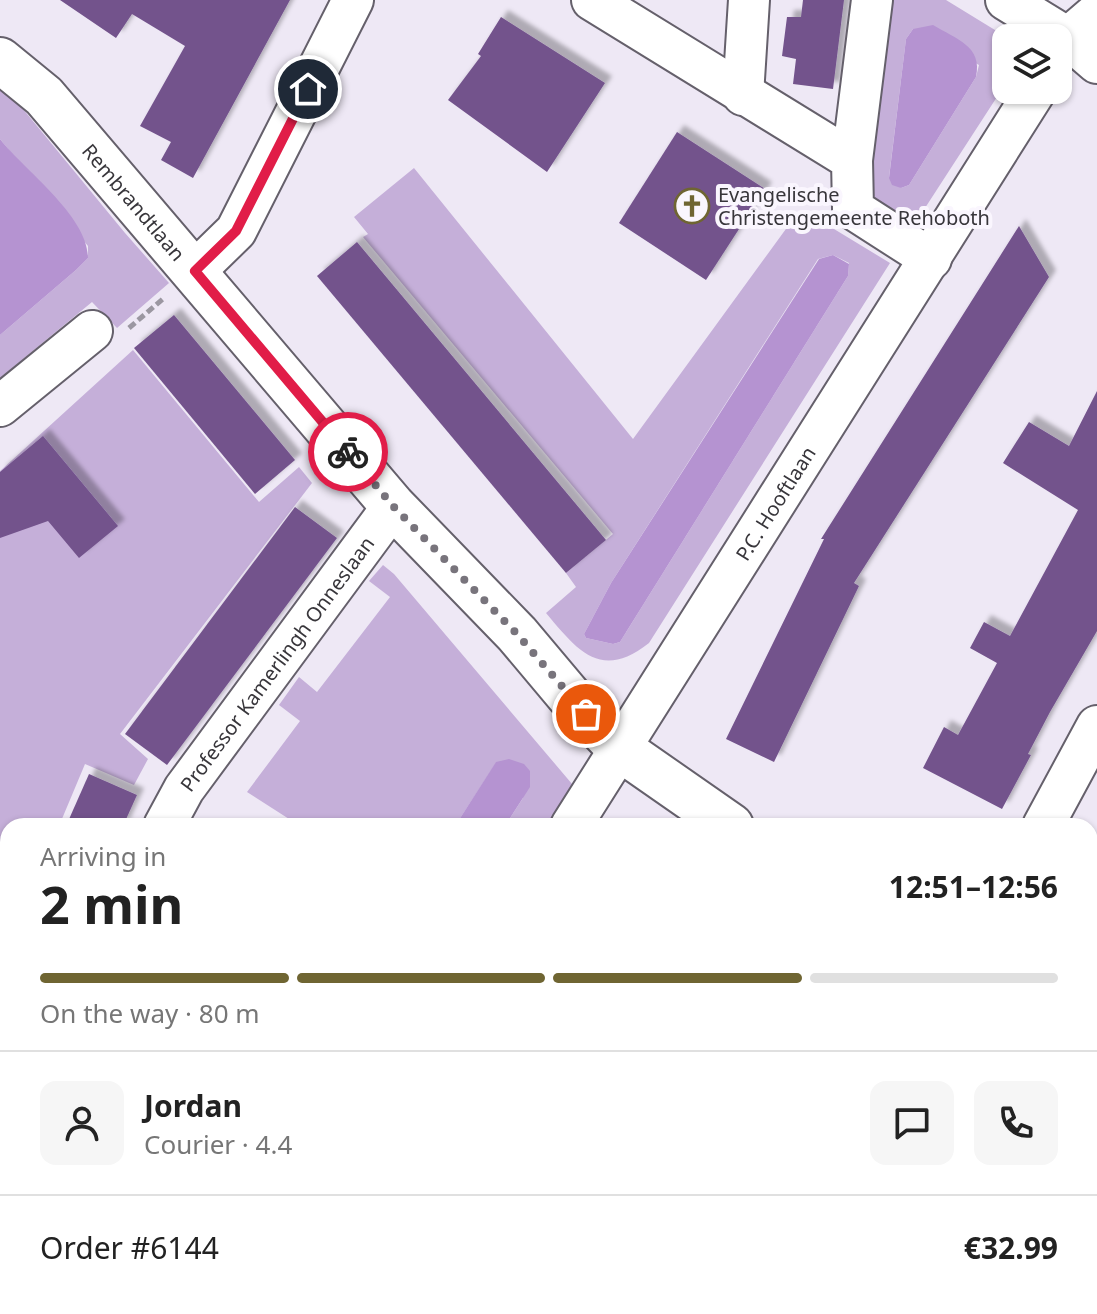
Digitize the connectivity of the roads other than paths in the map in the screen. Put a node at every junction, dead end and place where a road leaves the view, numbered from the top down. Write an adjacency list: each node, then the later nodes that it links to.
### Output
1 (592, 0): 6 (street)
2 (749, 0): 9 (street)
3 (872, 0): 11 (street)
4 (1006, 0): 7 (street)
5 (350, 1): 13 (street)
6 (628, 11): 9 (street)
7 (1080, 42)
8 (0, 60): 13 (street, Rembrandtlaan)
9 (743, 95): 11 (street)
10 (1027, 104): 12 (street, P.C. Hooftlaan)
11 (852, 160): 12 (street)
12 (931, 259): 18 (street, P.C. Hooftlaan)
13 (195, 271): 16 (street, Rembrandtlaan)
14 (92, 331): 15 (street)
15 (0, 406)
16 (393, 506): 18 (street, Rembrandtlaan); 19 (street, Professor Kamerlingh Onneslaan)
17 (1097, 726): 22 (street)
18 (619, 748): 20 (street); 21 (street, Rembrandtlaan)
19 (168, 818)
20 (576, 818)
21 (720, 818)
22 (1047, 818)

